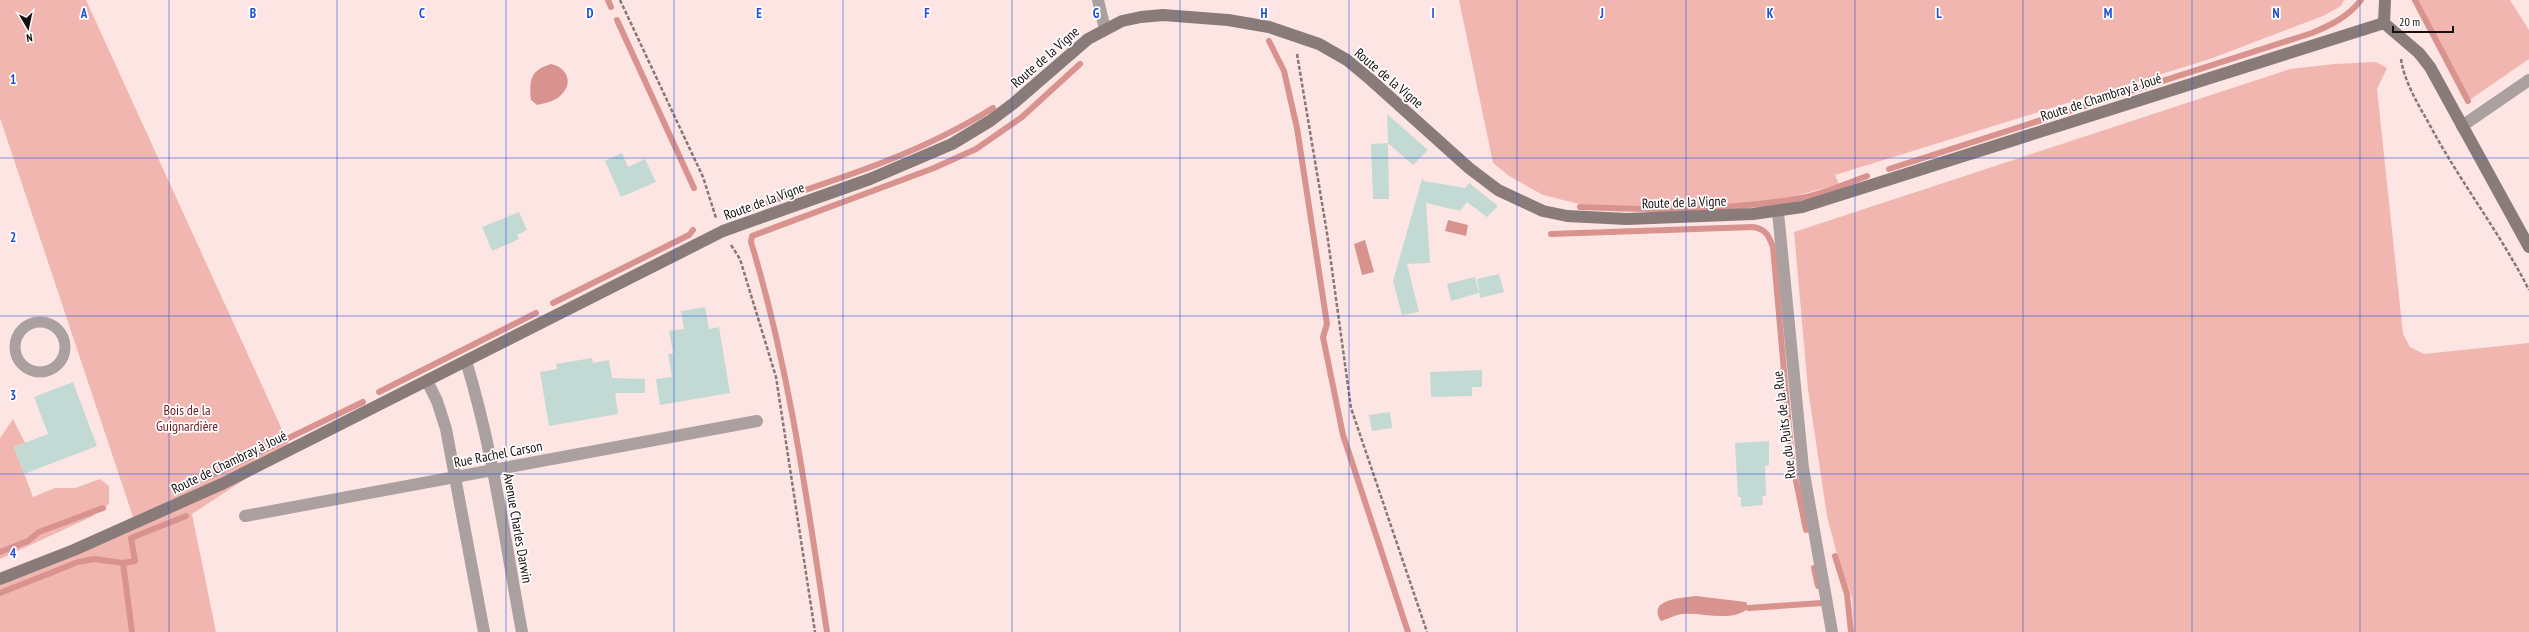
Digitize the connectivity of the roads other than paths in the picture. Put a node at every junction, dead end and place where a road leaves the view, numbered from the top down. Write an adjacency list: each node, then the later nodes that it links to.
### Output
1 (1098, 0): 4 (street)
2 (2385, 0): 3 (street)
3 (2384, 23): 6 (street); 7 (street, Route de Chambray à Joué)
4 (1105, 29): 8 (street, Route de la Vigne); 10 (street, Route de la Vigne)
5 (2529, 80): 6 (street)
6 (2462, 126): 9 (street)
7 (1828, 200): 8 (street, Route de la Vigne)
8 (1778, 212): 20 (street, Rue du Puits de la Rue)
9 (2529, 247)
10 (466, 360): 12 (street, Route de Chambray à Joué); 14 (street, Avenue Charles Darwin)
11 (47, 371): 11 (lane)
12 (427, 381): 15 (street); 17 (street, Route de Chambray à Joué)
13 (757, 422): 14 (street, Rue Rachel Carson)
14 (493, 470): 15 (street, Rue Rachel Carson); 19 (street, Avenue Charles Darwin)
15 (456, 477): 16 (street, Rue Rachel Carson); 18 (street)
16 (245, 516)
17 (0, 579)
18 (484, 632)
19 (522, 632)
20 (1832, 632)

